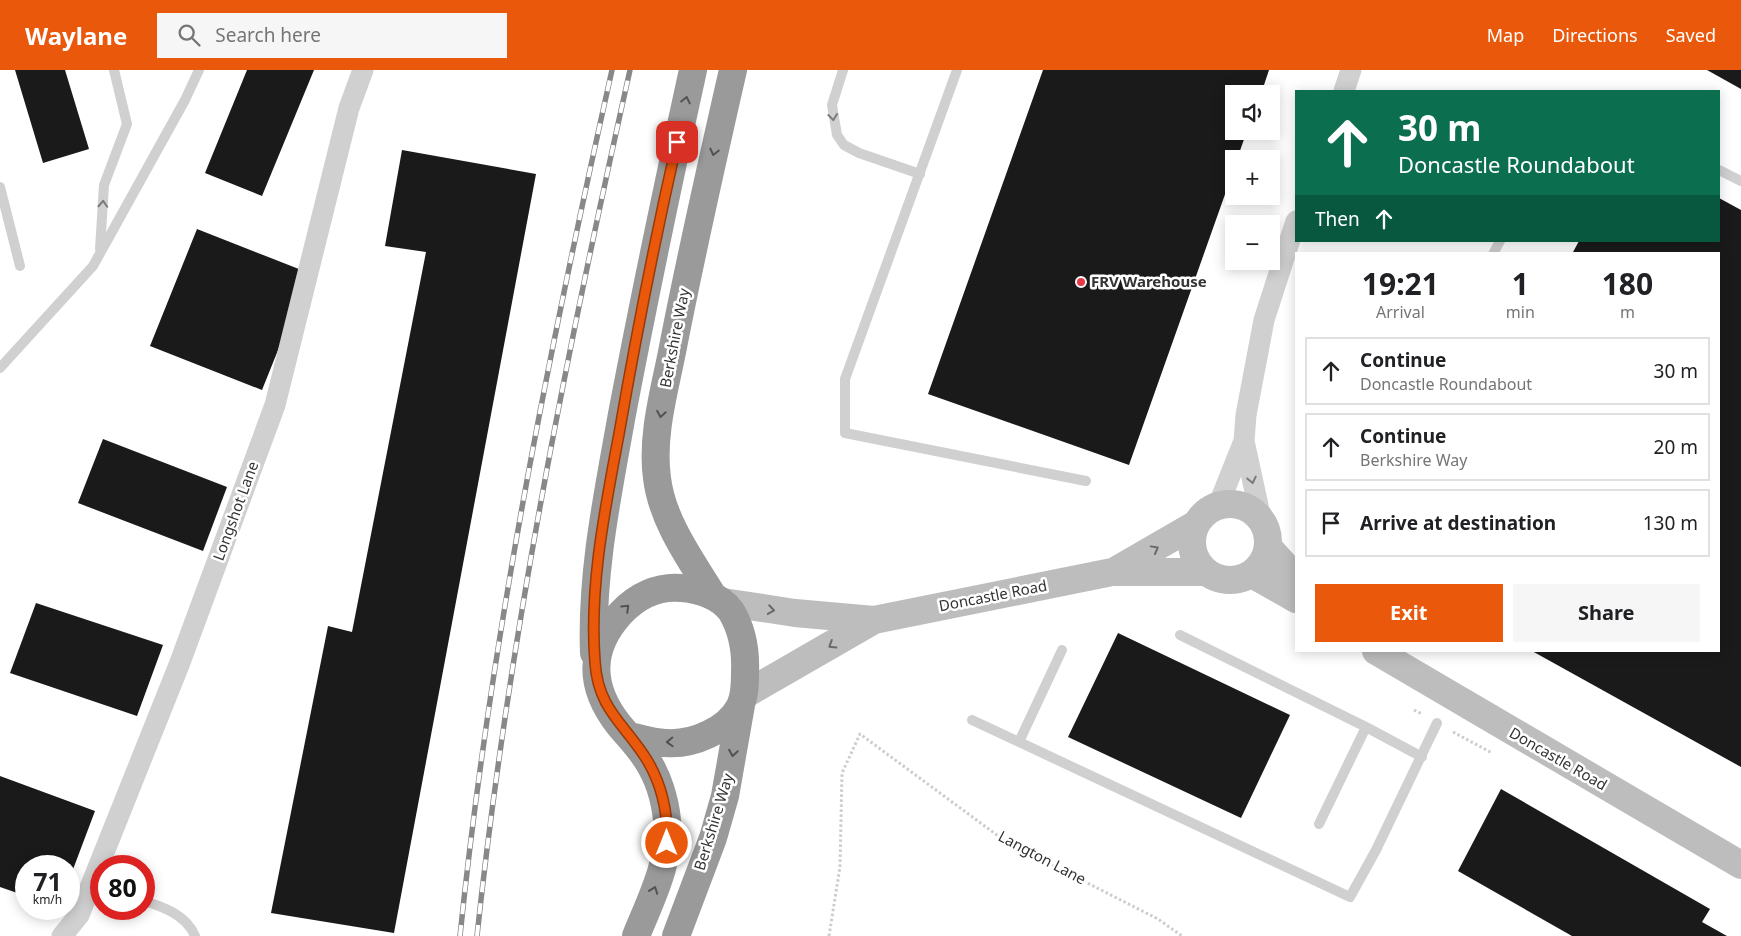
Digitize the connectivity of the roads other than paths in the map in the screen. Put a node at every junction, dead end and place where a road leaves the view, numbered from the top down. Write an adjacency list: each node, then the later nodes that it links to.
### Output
1 (114, 70): 15 (lane, one-way to 1)
2 (198, 70): 15 (lane)
3 (363, 70): 43 (street, Longshot Lane)
4 (693, 70): 34 (highway, one-way to 4)
5 (733, 70): 29 (highway, Berkshire Way, one-way to 29)
6 (843, 70): 11 (lane, one-way to 11)
7 (957, 70): 11 (lane)
8 (1351, 70): 9 (street)
9 (1344, 90)
10 (1720, 170): 12 (lane)
11 (920, 174): 19 (lane)
12 (1741, 180)
13 (0, 187): 16 (lane)
14 (1295, 224): 18 (street)
15 (100, 253): 17 (lane)
16 (20, 266)
17 (0, 368)
18 (1244, 441): 20 (street); 21 (street, one-way to 21)
19 (1086, 481)
20 (1218, 506): 21 (street); 22 (street)
21 (1261, 519): 23 (street)
22 (1196, 524): 24 (street, Doncastle Road, one-way to 22); 25 (street)
23 (1268, 548): 26 (street); 27 (street)
24 (1112, 572): 25 (street, Doncastle Road); 30 (street, Doncastle Road)
25 (1205, 572): 26 (street)
26 (1252, 574): 28 (street)
27 (1295, 577)
28 (1295, 598)
29 (718, 599): 30 (street, Doncastle Road, one-way to 30); 34 (highway, one-way to 29); 35 (highway)
30 (874, 620): 35 (street, Doncastle Road, one-way to 35)
31 (1180, 635): 38 (lane)
32 (1062, 650): 40 (lane)
33 (1378, 652): 44 (street, Doncastle Road)
34 (595, 665): 39 (highway)
35 (742, 700): 39 (highway, one-way to 39); 50 (highway, Berkshire Way, one-way to 50)
36 (972, 720): 40 (lane)
37 (1437, 723): 41 (lane)
38 (1366, 727): 41 (lane); 42 (lane)
39 (630, 736): 49 (highway, one-way to 39)
40 (1019, 742): 41 (lane)
41 (1422, 757)
42 (1319, 824)
43 (108, 855)
44 (1741, 865)
45 (90, 896): 47 (street, Longshot Lane)
46 (155, 904): 48 (lane)
47 (62, 936)
48 (195, 936)
49 (636, 936)
50 (676, 936)

